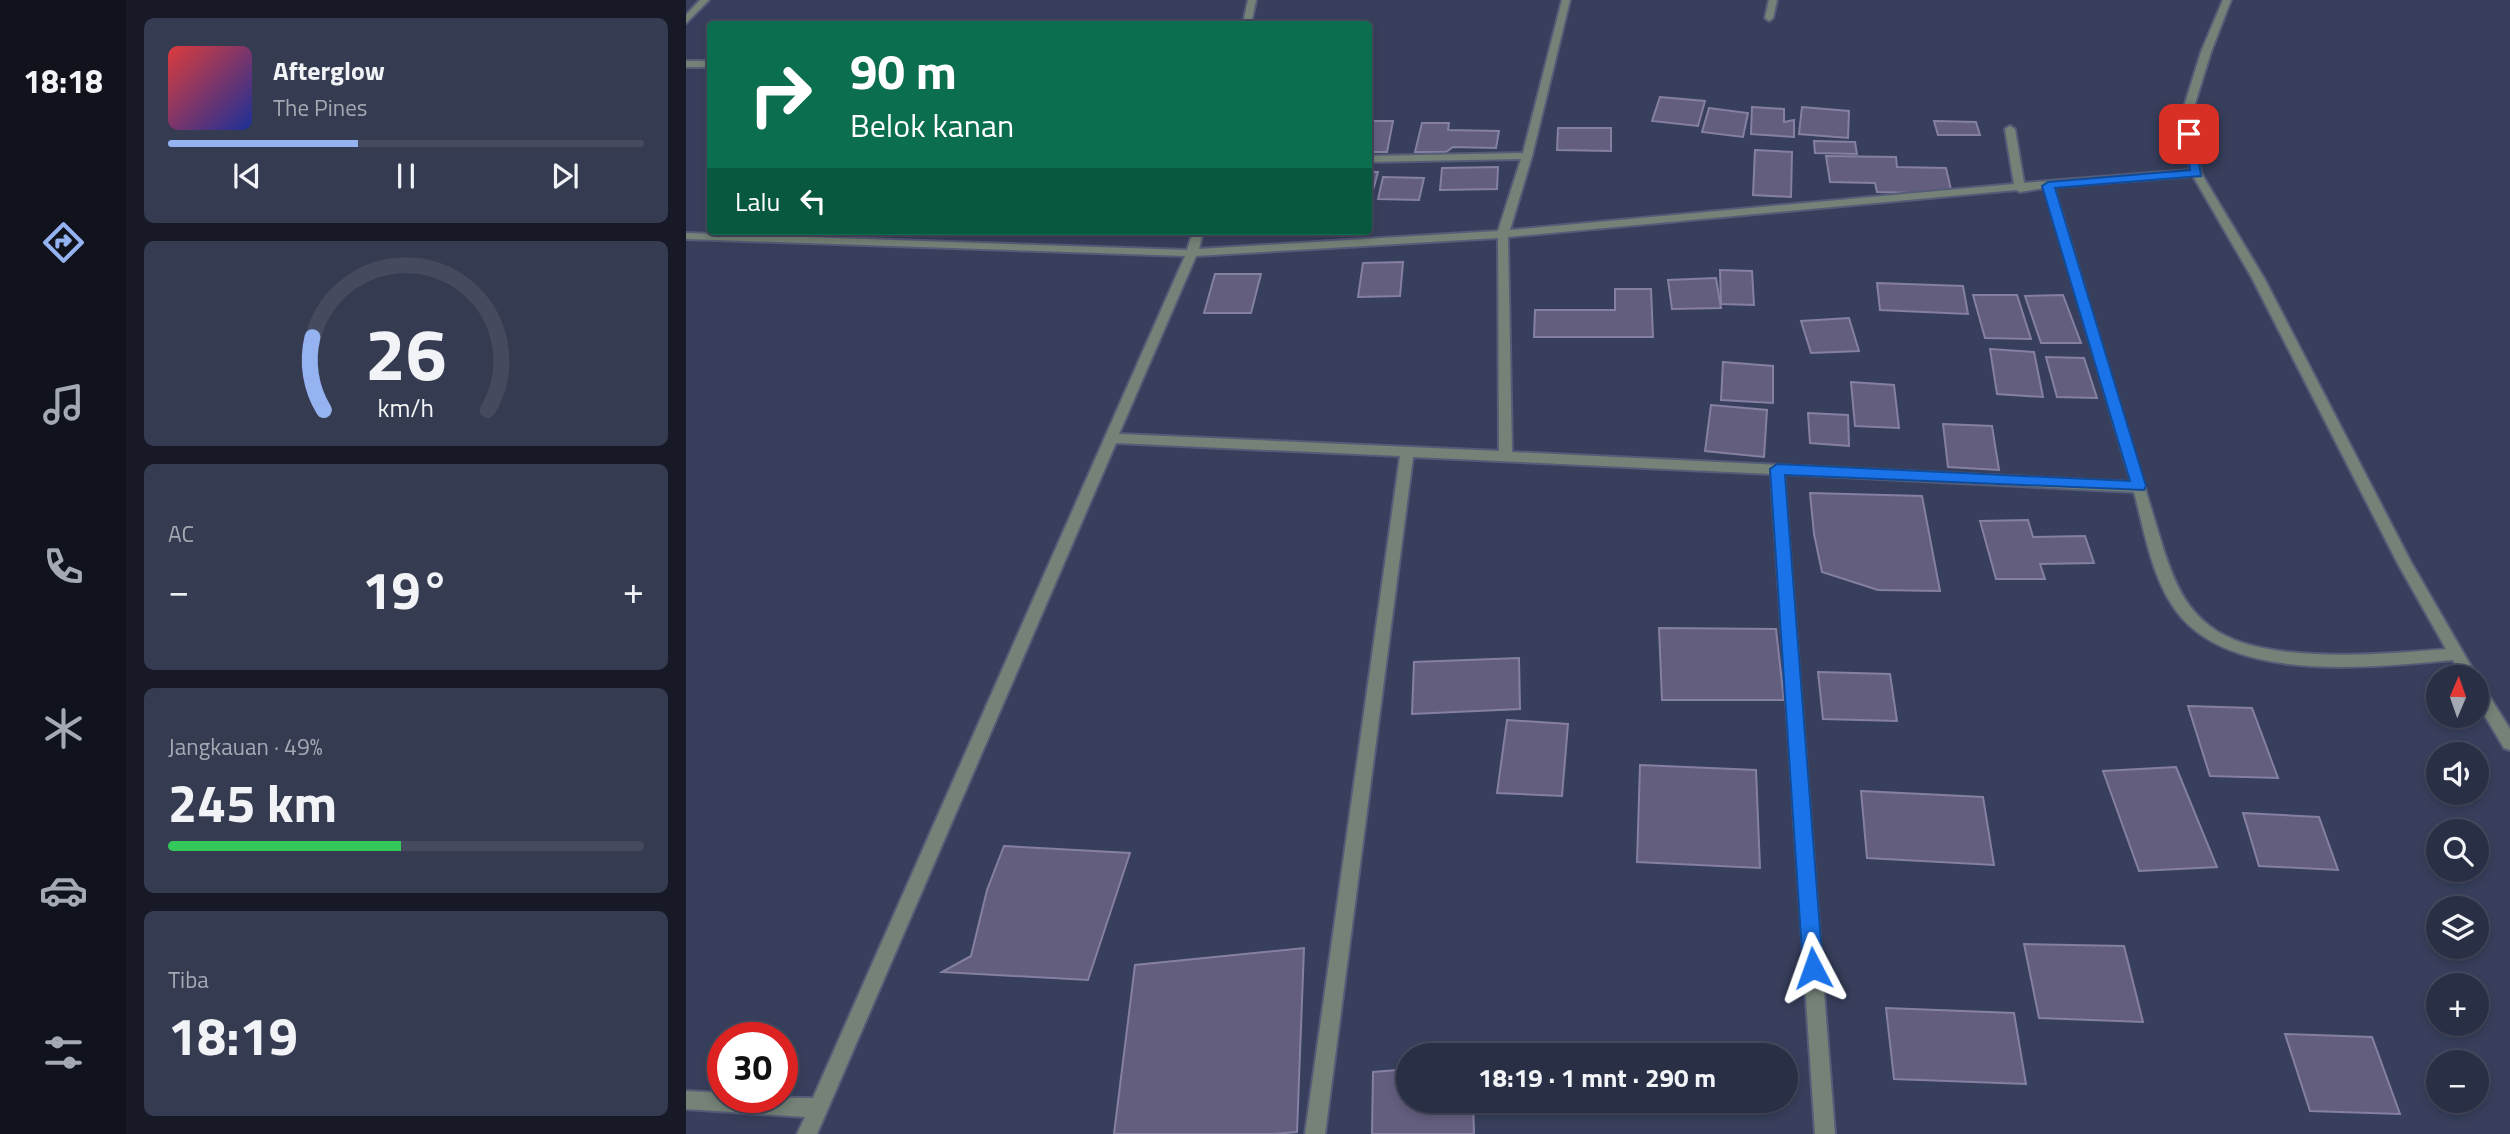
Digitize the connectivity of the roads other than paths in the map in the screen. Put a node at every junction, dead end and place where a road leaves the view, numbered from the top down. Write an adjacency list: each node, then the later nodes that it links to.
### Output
1 (705, 0): 7 (street)
2 (1252, 0): 8 (street)
3 (1566, 0): 12 (street)
4 (1773, 0): 6 (street)
5 (2227, 0): 14 (street)
6 (1769, 18)
7 (686, 20)
8 (1248, 21)
9 (686, 64): 10 (street)
10 (707, 64)
11 (2010, 129): 16 (street)
12 (1527, 156): 13 (street); 17 (street)
13 (1372, 159)
14 (2192, 173): 15 (street); 26 (street)
15 (2048, 186): 16 (street); 25 (street)
16 (2020, 189): 17 (street)
17 (1503, 234): 20 (street); 23 (street)
18 (1197, 235): 20 (street)
19 (686, 236): 20 (street)
20 (1192, 253): 21 (street)
21 (1110, 438): 22 (street); 31 (street)
22 (1407, 452): 23 (street); 33 (street)
23 (1506, 456): 24 (street)
24 (1777, 469): 25 (street); 34 (street)
25 (2139, 486): 26 (street)
26 (2456, 653): 27 (street)
27 (2463, 665)
28 (2489, 708): 29 (street)
29 (2510, 743)
30 (686, 1100): 31 (street)
31 (817, 1108): 32 (street)
32 (807, 1134)
33 (1315, 1134)
34 (1825, 1134)

